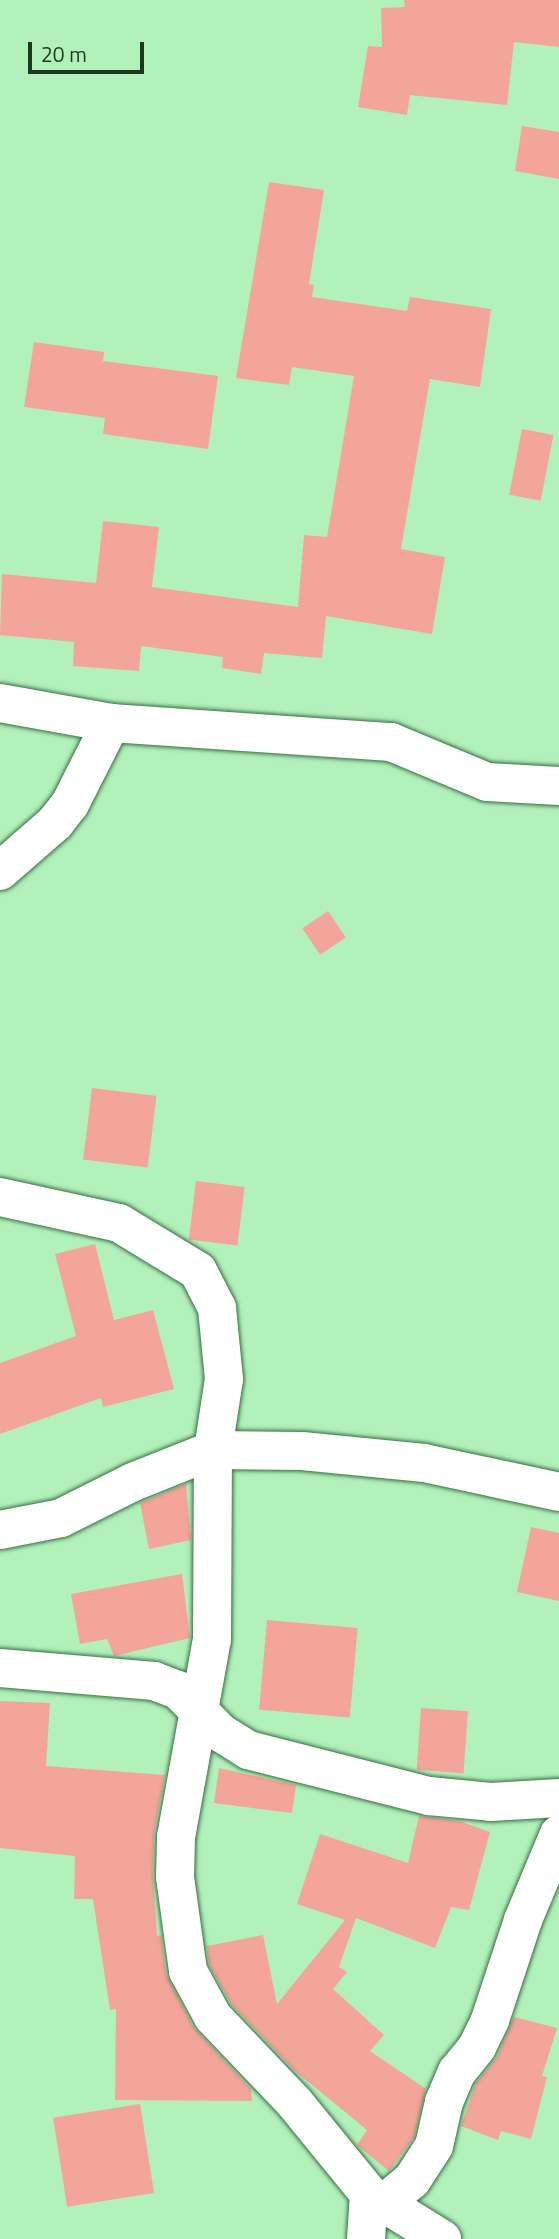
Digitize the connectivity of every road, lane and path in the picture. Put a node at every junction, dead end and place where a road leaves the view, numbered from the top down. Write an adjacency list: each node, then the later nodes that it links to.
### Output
1 (0, 704): 2 (street)
2 (111, 723): 3 (street); 4 (street)
3 (559, 786)
4 (0, 871)
5 (0, 1197): 6 (street)
6 (213, 1450): 7 (street); 8 (street); 10 (street)
7 (559, 1492)
8 (0, 1530)
9 (0, 1668): 10 (street)
10 (198, 1710): 11 (street); 13 (street)
11 (559, 1798)
12 (559, 1835): 13 (street)
13 (376, 2199): 14 (street); 15 (street)
14 (366, 2239)
15 (442, 2239)

